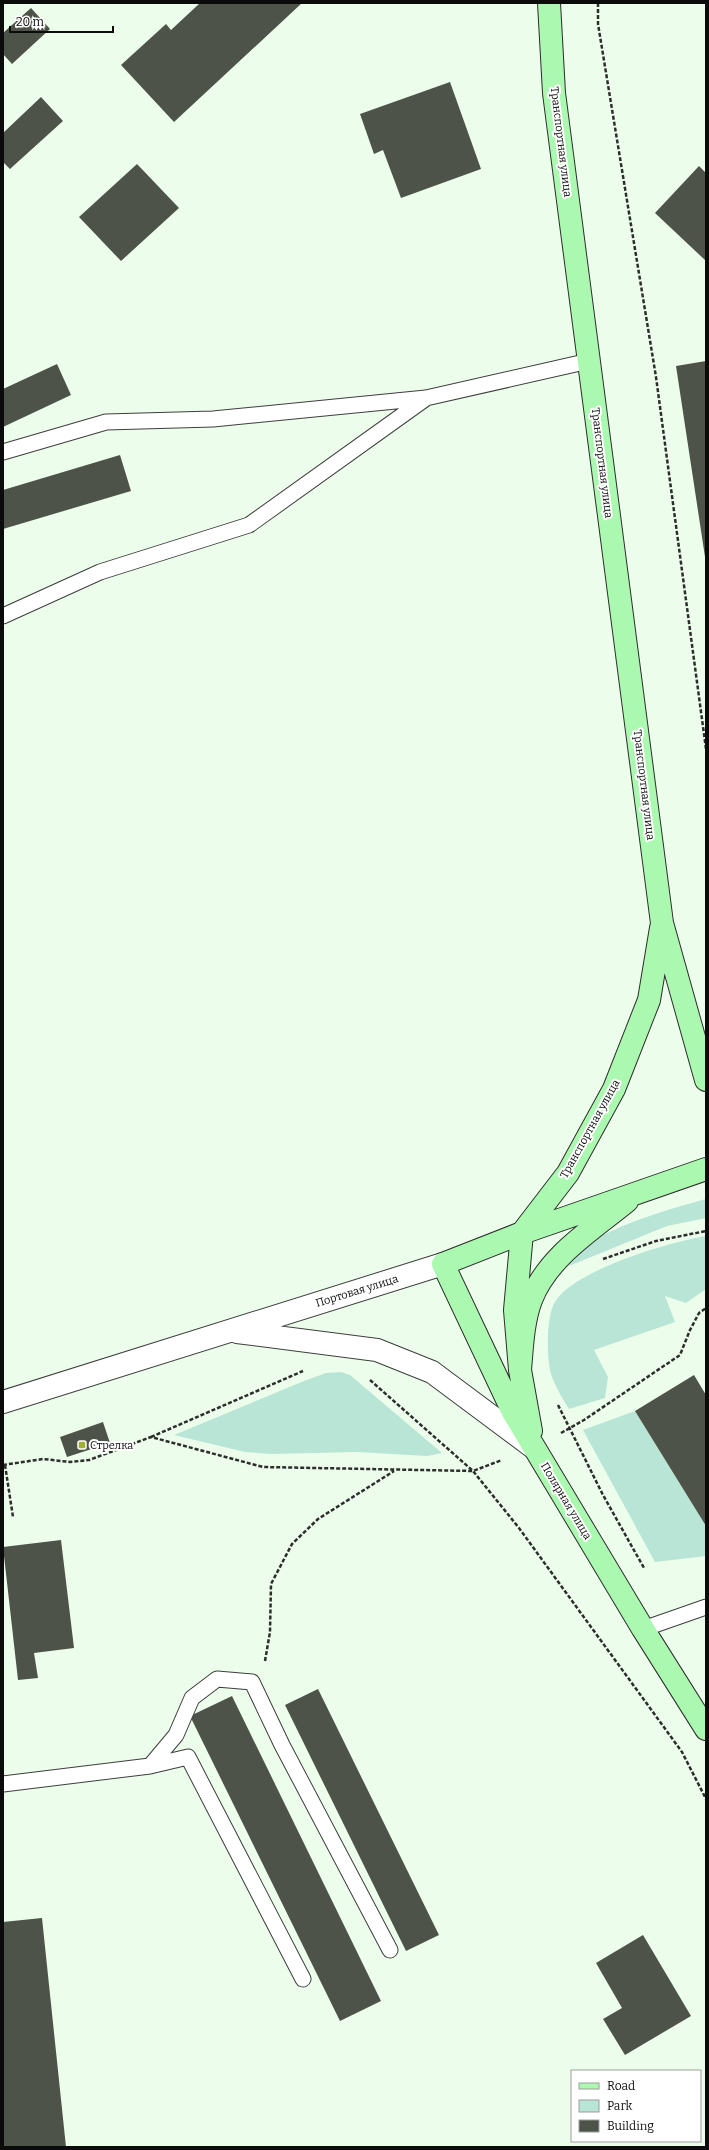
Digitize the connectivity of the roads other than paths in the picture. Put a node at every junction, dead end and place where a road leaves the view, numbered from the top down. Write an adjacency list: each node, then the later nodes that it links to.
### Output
1 (549, 3): 2 (main road, Транспортная улица)
2 (589, 361): 3 (lane); 6 (main road, Транспортная улица)
3 (426, 398): 4 (lane); 5 (lane)
4 (3, 452)
5 (3, 616)
6 (662, 923): 7 (main road, Транспортная улица); 12 (main road, Транспортная улица)
7 (688, 1018): 8 (main road); 9 (main road, Транспортная улица)
8 (706, 1048)
9 (706, 1080)
10 (706, 1169): 11 (main road, Портовая улица)
11 (640, 1190): 12 (main road, Портовая улица); 15 (main road)
12 (522, 1233): 13 (main road, Портовая улица); 15 (main road)
13 (443, 1264): 14 (street, Портовая улица); 17 (main road, Полярная улица)
14 (230, 1331): 16 (street, Портовая улица); 17 (street)
15 (520, 1370): 17 (main road)
16 (3, 1402)
17 (534, 1448): 19 (main road, Полярная улица)
18 (706, 1608): 19 (lane)
19 (642, 1629): 20 (main road, Полярная улица)
20 (706, 1729)
21 (150, 1766): 22 (lane); 23 (lane); 24 (lane)
22 (3, 1784)
23 (390, 1950)
24 (303, 1979)

